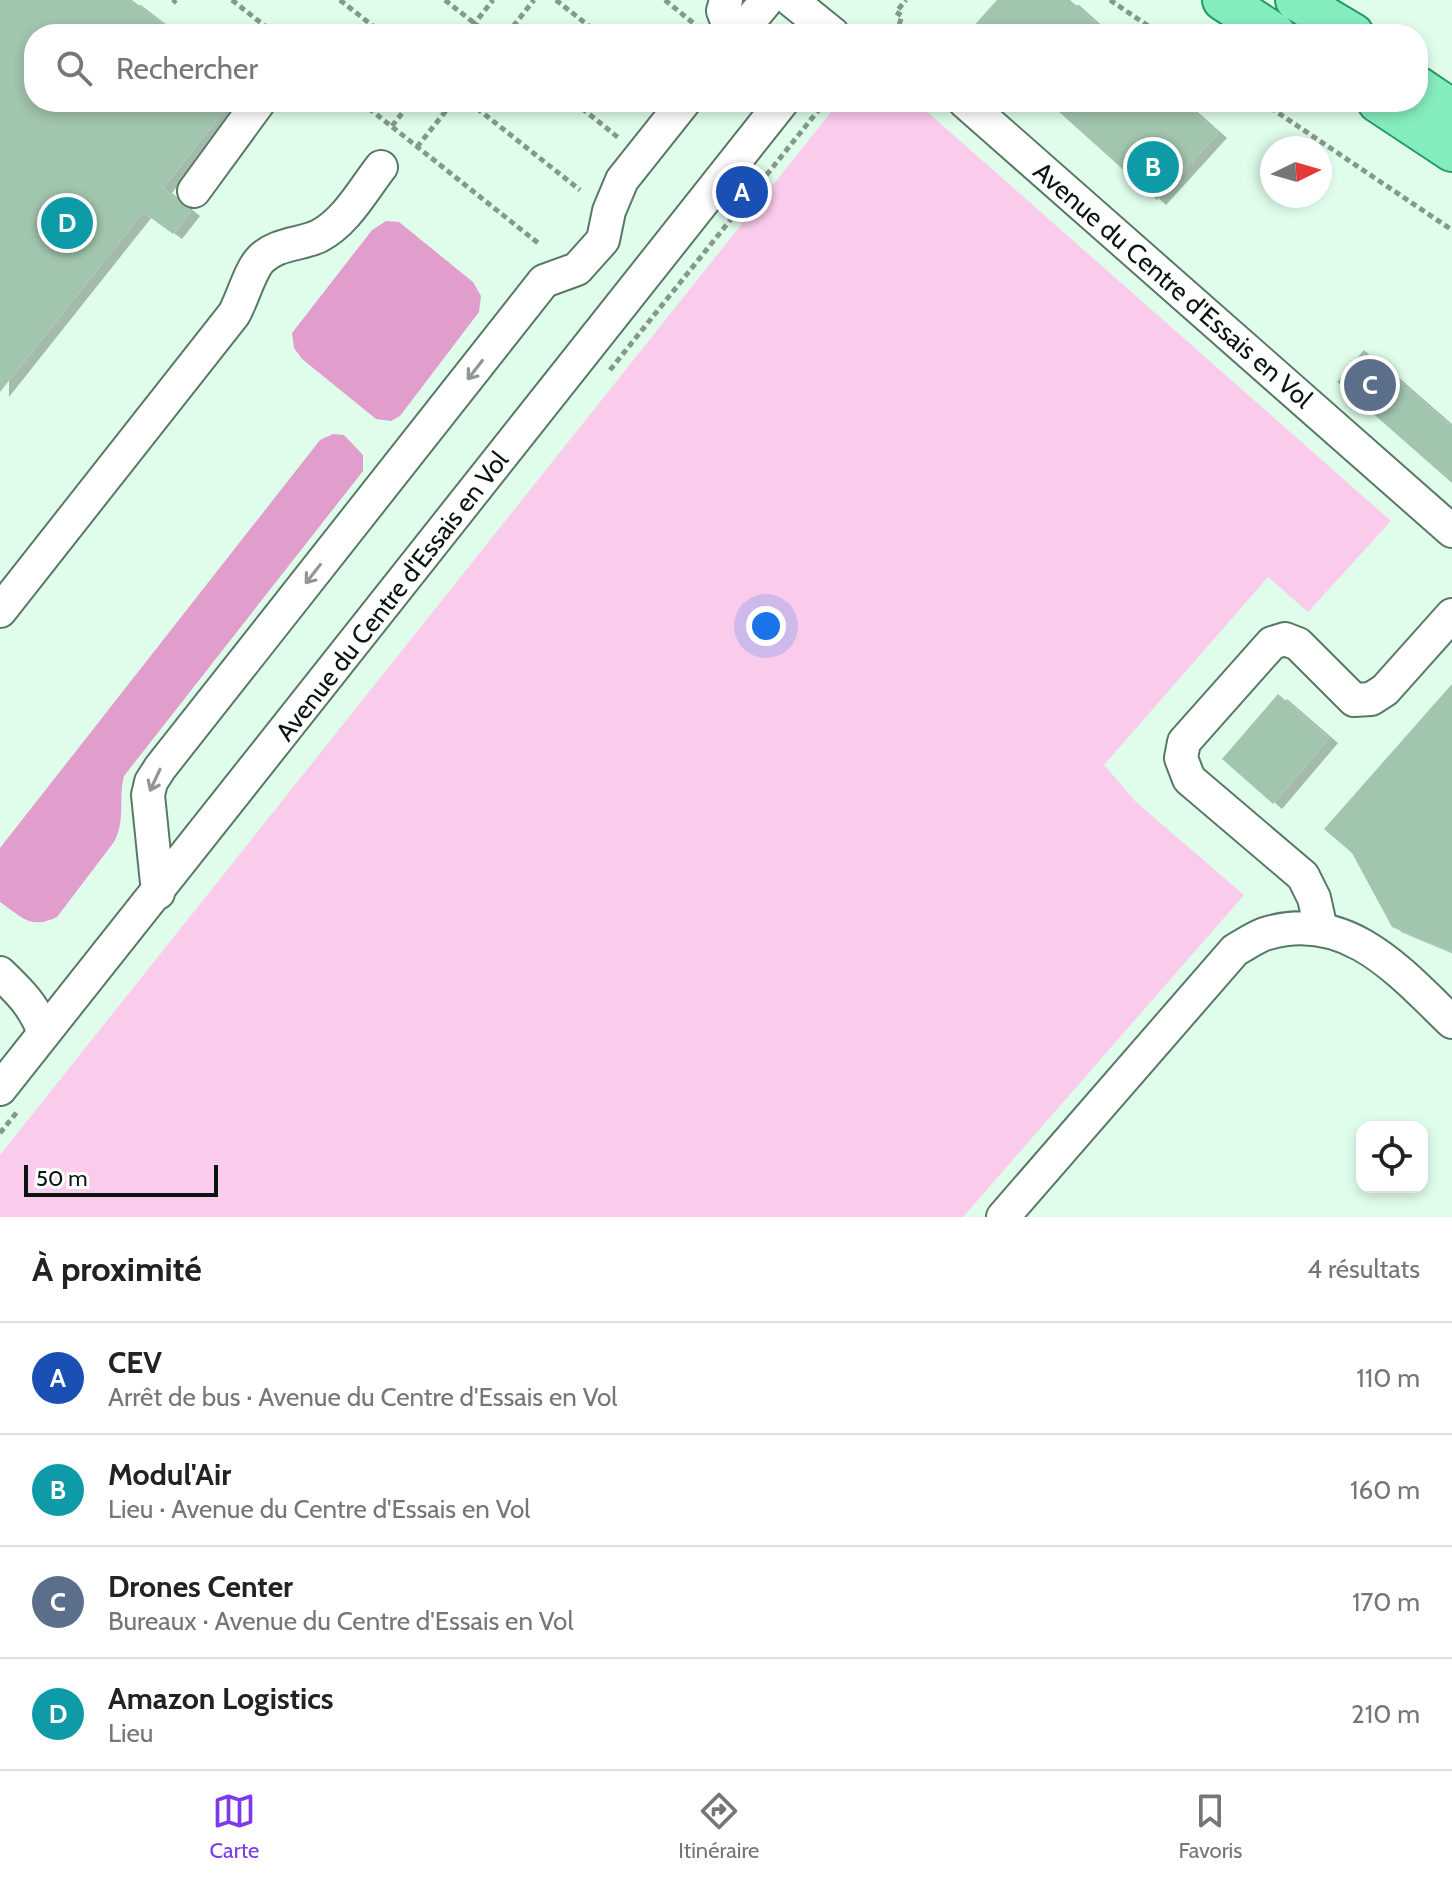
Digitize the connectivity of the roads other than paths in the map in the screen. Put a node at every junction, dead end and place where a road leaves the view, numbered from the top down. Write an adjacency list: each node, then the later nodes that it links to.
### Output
1 (726, 0): 7 (street)
2 (767, 0): 8 (street)
3 (791, 0): 9 (street)
4 (1223, 0): 10 (main road)
5 (1288, 0): 11 (main road)
6 (1296, 0): 12 (main road)
7 (719, 24)
8 (747, 24)
9 (821, 24)
10 (1260, 24)
11 (1324, 24)
12 (1336, 24)
13 (1428, 79): 15 (main road)
14 (1428, 94): 16 (main road)
15 (1452, 94)
16 (1452, 110)
17 (252, 112): 24 (street)
18 (676, 112): 28 (street, one-way to 28)
19 (774, 112): 28 (street, Avenue du Centre d'Essais en Vol)
20 (976, 112): 25 (street, Avenue du Centre d'Essais en Vol)
21 (1393, 112): 22 (main road)
22 (1452, 151)
23 (381, 167): 26 (street)
24 (194, 191)
25 (1452, 531)
26 (0, 611)
27 (1452, 615): 29 (street)
28 (158, 893): 32 (street, Avenue du Centre d'Essais en Vol)
29 (1321, 929): 31 (street); 34 (street)
30 (0, 973): 32 (street)
31 (1452, 1022)
32 (44, 1033): 33 (street, Avenue du Centre d'Essais en Vol)
33 (0, 1089)
34 (1003, 1217)

